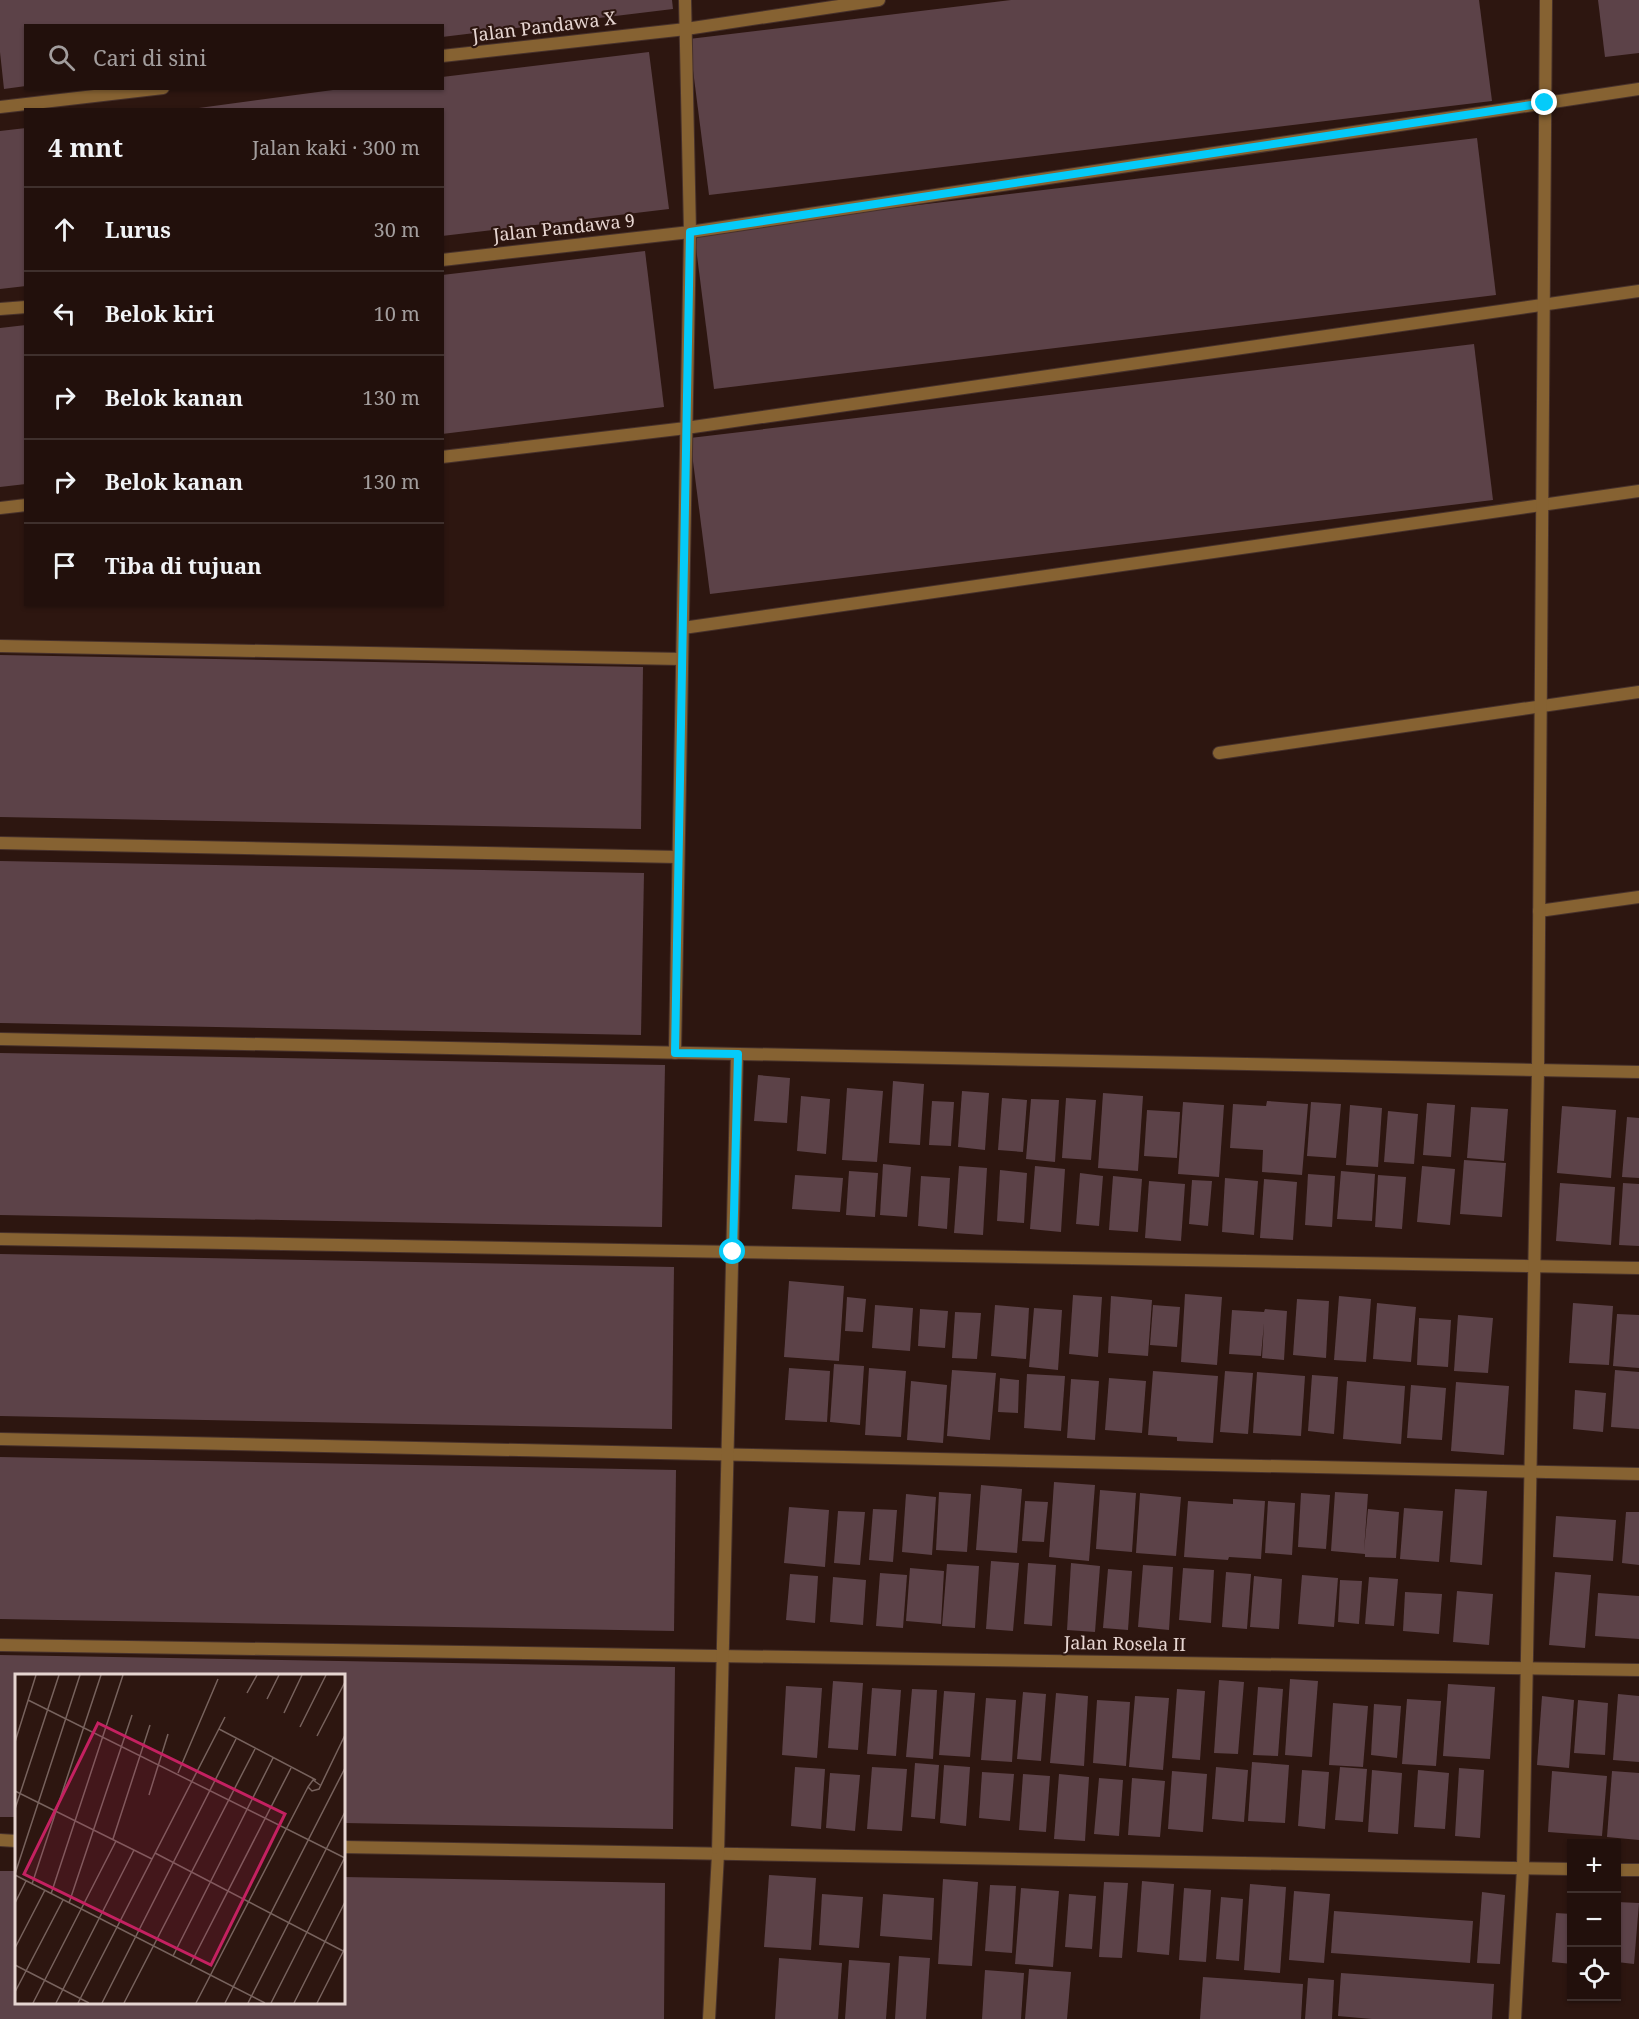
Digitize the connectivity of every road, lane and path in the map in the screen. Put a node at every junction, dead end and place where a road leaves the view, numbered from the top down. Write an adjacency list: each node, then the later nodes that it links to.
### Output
1 (685, 0): 4 (street)
2 (879, 0): 4 (street, Jalan Pandawa X)
3 (1546, 0): 8 (street)
4 (686, 28): 5 (street, Jalan Pandawa X); 10 (street)
5 (444, 56)
6 (1639, 89): 8 (street, Jalan Pandawa 9)
7 (147, 90): 9 (street)
8 (1545, 103): 10 (street, Jalan Pandawa 9); 13 (street)
9 (0, 107)
10 (690, 232): 11 (street, Jalan Pandawa 9); 16 (street)
11 (444, 260)
12 (1639, 291): 13 (street)
13 (1544, 304): 16 (street); 20 (street)
14 (24, 307): 15 (street)
15 (0, 309)
16 (686, 428): 17 (street); 22 (street)
17 (444, 457)
18 (1639, 491): 20 (street)
19 (24, 505): 21 (street)
20 (1542, 505): 22 (street); 26 (street)
21 (0, 508)
22 (683, 628): 24 (street)
23 (0, 646): 24 (street)
24 (682, 659): 29 (street)
25 (1639, 692): 26 (street)
26 (1540, 705): 27 (street); 31 (street)
27 (1219, 753)
28 (0, 843): 29 (street)
29 (678, 857): 33 (street)
30 (1639, 897): 31 (street)
31 (1539, 911): 35 (street)
32 (0, 1039): 33 (street)
33 (675, 1053): 34 (street)
34 (738, 1054): 35 (street); 38 (street)
35 (1538, 1071): 36 (street); 39 (street)
36 (1639, 1072)
37 (0, 1239): 38 (street)
38 (733, 1252): 39 (street); 42 (street)
39 (1534, 1266): 40 (street); 43 (street)
40 (1639, 1268)
41 (0, 1439): 42 (street)
42 (728, 1455): 43 (street); 46 (street)
43 (1530, 1472): 44 (street); 47 (street)
44 (1639, 1474)
45 (0, 1645): 46 (street, Jalan Rosela II)
46 (723, 1656): 47 (street, Jalan Rosela II); 52 (street)
47 (1527, 1668): 48 (street, Jalan Rosela II); 53 (street)
48 (1639, 1670)
49 (0, 1840): 50 (street)
50 (15, 1841)
51 (345, 1847): 52 (street)
52 (718, 1854): 53 (street); 57 (street)
53 (1523, 1868): 54 (street); 58 (street)
54 (1567, 1869)
55 (1621, 1870): 56 (street)
56 (1639, 1870)
57 (709, 2019)
58 (1515, 2019)

